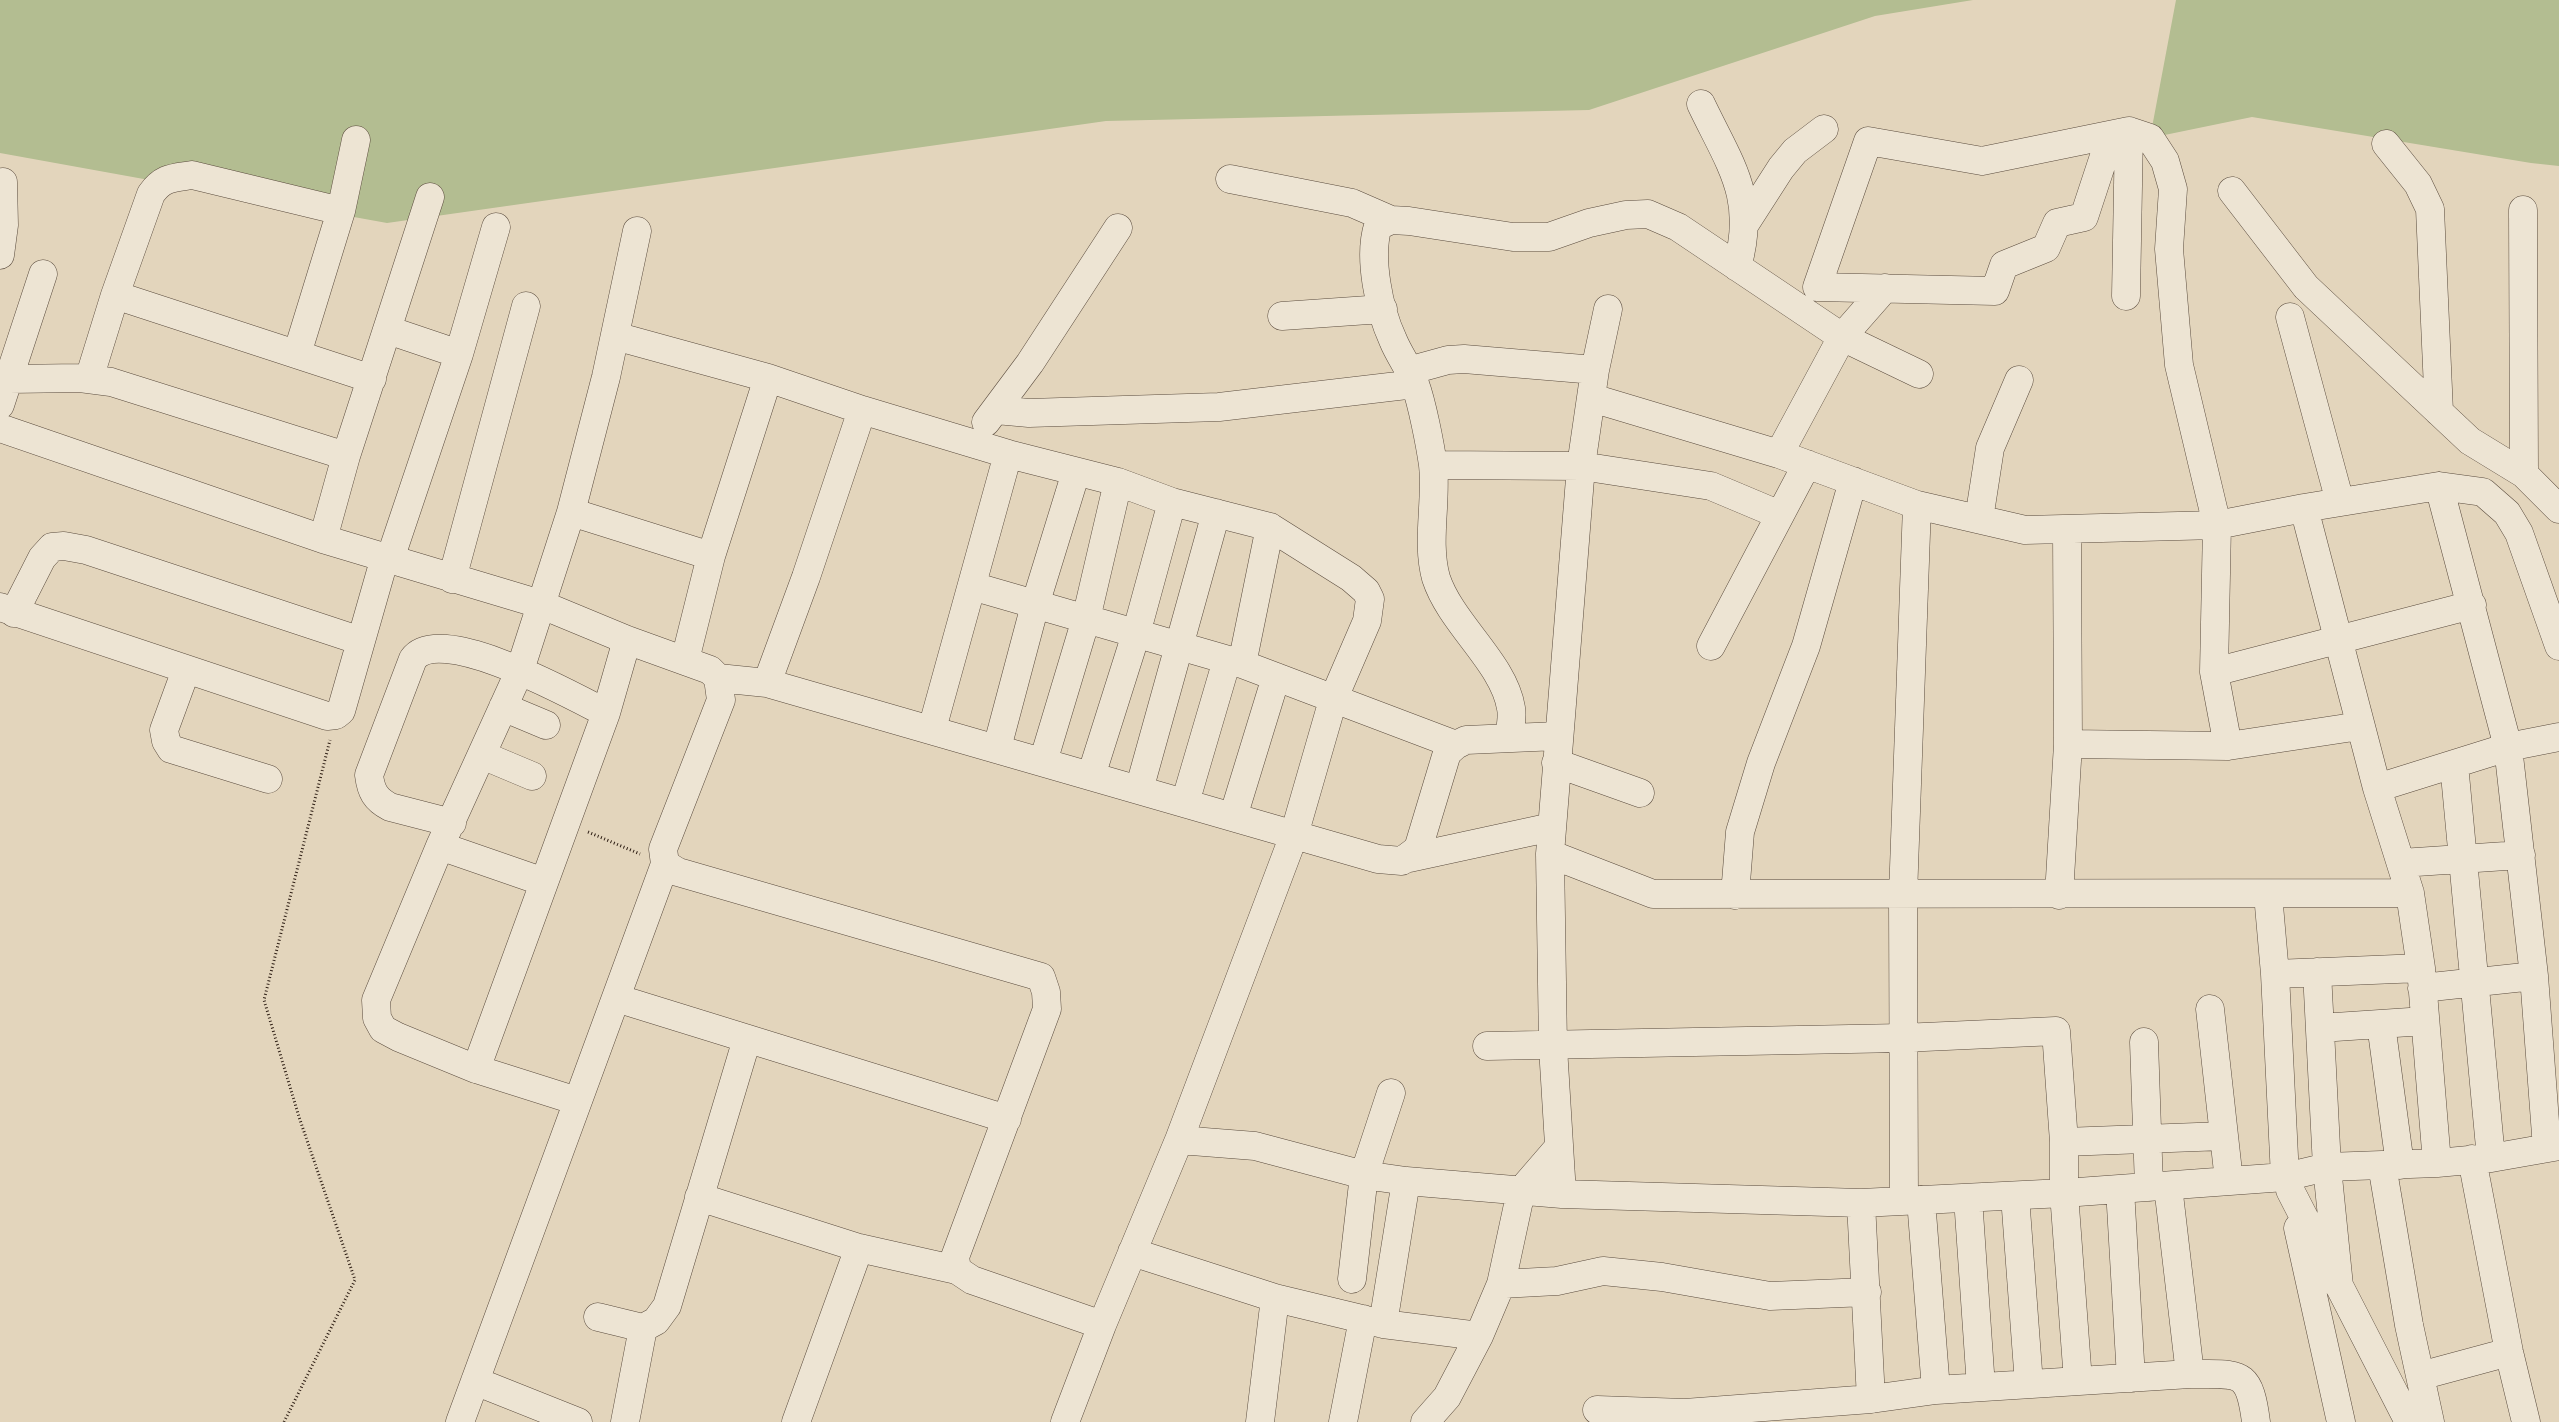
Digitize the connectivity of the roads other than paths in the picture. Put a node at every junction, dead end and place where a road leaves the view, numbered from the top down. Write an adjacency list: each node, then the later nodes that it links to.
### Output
1 (1701, 104): 13 (street)
2 (1824, 129): 13 (street)
3 (2120, 133): 20 (street); 20 (street); 22 (street); 68 (street)
4 (356, 140): 11 (street)
5 (2386, 144): 45 (street)
6 (1230, 179): 12 (street)
7 (3, 182): 17 (street)
8 (2232, 191): 45 (street)
9 (430, 197): 28 (street)
10 (2523, 210): 55 (street)
11 (341, 212): 21 (street); 31 (street)
12 (1391, 220): 18 (street); 24 (street)
13 (1745, 224): 18 (street)
14 (496, 228): 32 (street)
15 (1118, 228): 44 (street)
16 (637, 231): 29 (street)
17 (0, 255)
18 (1737, 267): 30 (street)
19 (43, 274): 37 (street)
20 (1885, 288): 30 (street)
21 (115, 296): 31 (street); 38 (street)
22 (2126, 296)
23 (526, 306): 74 (street)
24 (1383, 308): 26 (street); 35 (street)
25 (1608, 308): 33 (street)
26 (1282, 316)
27 (2290, 317): 60 (street)
28 (388, 330): 32 (street); 39 (street)
29 (615, 336): 36 (street); 64 (street)
30 (1842, 337): 34 (street); 49 (street)
31 (297, 354): 39 (street)
32 (459, 354): 73 (street)
33 (1595, 370): 35 (street); 41 (street)
34 (1919, 374)
35 (1412, 377): 44 (street); 52 (street)
36 (768, 378): 43 (street); 72 (street)
37 (9, 379): 38 (street); 42 (street)
38 (89, 379): 50 (street)
39 (372, 379): 50 (street)
40 (2019, 380): 67 (street)
41 (1592, 398): 49 (street); 53 (street)
42 (0, 406)
43 (862, 410): 47 (street); 95 (street)
44 (996, 410): 47 (street)
45 (2439, 412): 55 (street)
46 (0, 428): 71 (street)
47 (970, 443): 48 (street)
48 (1008, 454): 54 (street); 75 (street)
49 (1779, 454): 51 (street)
50 (346, 456): 71 (street)
51 (1807, 464): 57 (street); 66 (street)
52 (1433, 465): 53 (street); 103 (street)
53 (1582, 466): 66 (street); 102 (street)
54 (1076, 472): 56 (street); 77 (street)
55 (2524, 474): 63 (street)
56 (1118, 482): 59 (street); 80 (street)
57 (1853, 482): 61 (street); 135 (street)
58 (2439, 486): 60 (street); 78 (street); 87 (street)
59 (1172, 502): 65 (street); 81 (street)
60 (2340, 502): 62 (street)
61 (1917, 505): 67 (street); 136 (street)
62 (2304, 508): 68 (street); 82 (street)
63 (2559, 509)
64 (571, 512): 72 (street); 76 (street)
65 (1216, 513): 69 (street); 85 (street)
66 (1780, 515): 86 (street)
67 (1979, 519): 70 (street)
68 (2217, 525): 70 (street); 92 (street)
69 (1270, 527): 89 (street); 96 (street)
70 (2067, 529): 105 (street)
71 (323, 539): 73 (street)
72 (710, 556): 88 (street)
73 (392, 560): 74 (street); 84 (street)
74 (443, 576): 76 (street)
75 (972, 586): 77 (street); 101 (street)
76 (540, 604): 83 (street); 91 (street)
77 (1035, 605): 80 (street); 109 (street)
78 (2472, 605): 82 (street); 108 (street)
79 (7, 610): 84 (street); 90 (street)
80 (1086, 619): 81 (street); 111 (street)
81 (1136, 634): 85 (street); 115 (street)
82 (2338, 638): 92 (street); 100 (street)
83 (627, 640): 88 (street); 98 (street)
84 (361, 642): 90 (street)
85 (1180, 646): 89 (street); 118 (street)
86 (1711, 646)
87 (2559, 646)
88 (685, 660): 94 (street)
89 (1235, 662): 93 (street); 120 (street)
90 (186, 670): 116 (street)
91 (520, 670): 97 (street); 98 (street); 123 (street)
92 (2214, 672): 107 (street)
93 (1276, 677): 96 (street); 121 (street)
94 (718, 678): 95 (street); 130 (street)
95 (767, 683): 101 (street)
96 (1333, 700): 106 (street); 124 (street)
97 (503, 707): 99 (street); 110 (street)
98 (606, 713): 131 (street)
99 (546, 725)
100 (2360, 726): 107 (street); 117 (street)
101 (932, 729): 109 (street)
102 (1558, 736): 103 (street); 112 (street)
103 (1509, 738): 106 (street)
104 (2559, 741): 108 (street)
105 (2068, 744): 107 (street); 133 (street)
106 (1456, 745): 127 (street)
107 (2228, 746)
108 (2508, 747): 113 (street); 126 (street)
109 (996, 748): 111 (street)
110 (482, 755): 114 (street); 123 (street)
111 (1043, 762): 115 (street)
112 (1556, 763): 119 (street); 122 (street)
113 (2454, 764): 117 (street); 128 (street)
114 (532, 776)
115 (1091, 776): 118 (street)
116 (268, 779)
117 (2377, 788): 129 (street)
118 (1139, 790): 120 (street)
119 (1640, 793)
120 (1185, 803): 121 (street)
121 (1233, 817): 124 (street)
122 (1552, 827): 125 (street); 127 (street)
123 (446, 835): 131 (street); 152 (street)
124 (1294, 835): 127 (street); 158 (street)
125 (1550, 854): 135 (street); 151 (street)
126 (2521, 855): 128 (street); 139 (street)
127 (1409, 858)
128 (2462, 859): 129 (street); 141 (street)
129 (2401, 863): 132 (street)
130 (665, 864): 142 (street); 155 (street)
131 (544, 882): 152 (street)
132 (2410, 893): 134 (street); 140 (street)
133 (2058, 894): 134 (street); 136 (street)
134 (2268, 894): 138 (street)
135 (1735, 895): 136 (street)
136 (1903, 896): 147 (street)
137 (2317, 972): 138 (street); 140 (street); 146 (street)
138 (2275, 974): 167 (street)
139 (2534, 976): 141 (street); 161 (street)
140 (2421, 978): 141 (street); 144 (street)
141 (2476, 982): 162 (street)
142 (616, 998): 148 (street); 154 (street)
143 (2210, 1009): 156 (street)
144 (2425, 1021): 145 (street); 163 (street)
145 (2381, 1024): 146 (street); 164 (street)
146 (2320, 1028): 165 (street)
147 (1902, 1038): 151 (street); 159 (street); 178 (street)
148 (747, 1039): 155 (street); 176 (street)
149 (2144, 1042): 157 (street)
150 (1487, 1046): 151 (street)
151 (1553, 1047): 160 (street)
152 (476, 1068): 154 (street)
153 (1391, 1093): 166 (street)
154 (577, 1101): 197 (street)
155 (1007, 1119): 182 (street)
156 (2224, 1136): 157 (street); 169 (street)
157 (2148, 1139): 159 (street); 170 (street)
158 (1179, 1140): 166 (street); 181 (street)
159 (2064, 1142): 173 (street)
160 (1559, 1147): 172 (street); 174 (street)
161 (2553, 1147): 162 (street)
162 (2482, 1159): 163 (street); 193 (street)
163 (2437, 1163): 164 (street)
164 (2391, 1165): 165 (street); 195 (street)
165 (2327, 1167): 167 (street); 185 (street)
166 (1364, 1175): 168 (street); 183 (street)
167 (2285, 1177): 169 (street)
168 (1406, 1181): 172 (street); 189 (street)
169 (2229, 1181): 170 (street)
170 (2159, 1186): 171 (street); 194 (street)
171 (2120, 1189): 173 (street); 196 (street)
172 (1521, 1191): 174 (street); 184 (street)
173 (2064, 1193): 175 (street); 198 (street)
174 (1562, 1194): 179 (street)
175 (2015, 1196): 177 (street); 199 (street)
176 (699, 1197): 180 (street); 191 (street)
177 (1968, 1198): 178 (street); 200 (street)
178 (1912, 1201): 179 (street); 201 (street)
179 (1861, 1203): 186 (street)
180 (859, 1248): 182 (street); 207 (street)
181 (1132, 1252): 187 (street); 190 (street)
182 (957, 1270): 190 (street)
183 (1352, 1279)
184 (1501, 1284): 186 (street); 192 (street)
185 (2339, 1286): 213 (street); 214 (street)
186 (1867, 1292): 202 (street)
187 (1275, 1298): 189 (street); 209 (street)
188 (598, 1317): 191 (street)
189 (1373, 1322): 192 (street); 210 (street)
190 (1102, 1325): 208 (street)
191 (642, 1328): 206 (street)
192 (1479, 1336): 211 (street)
193 (2509, 1352): 195 (street); 216 (street)
194 (2190, 1374): 196 (street); 212 (street)
195 (2420, 1376): 215 (street)
196 (2131, 1378): 198 (street)
197 (475, 1381): 204 (street); 205 (street)
198 (2078, 1381): 199 (street)
199 (2029, 1384): 200 (street)
200 (1982, 1387): 201 (street)
201 (1936, 1390): 202 (street)
202 (1871, 1399): 203 (street)
203 (1597, 1410)
204 (460, 1422)
205 (578, 1422)
206 (625, 1422)
207 (796, 1422)
208 (1065, 1422)
209 (1260, 1422)
210 (1343, 1422)
211 (1425, 1422)
212 (2256, 1422)
213 (2341, 1422)
214 (2409, 1422)
215 (2430, 1422)
216 (2526, 1422)

